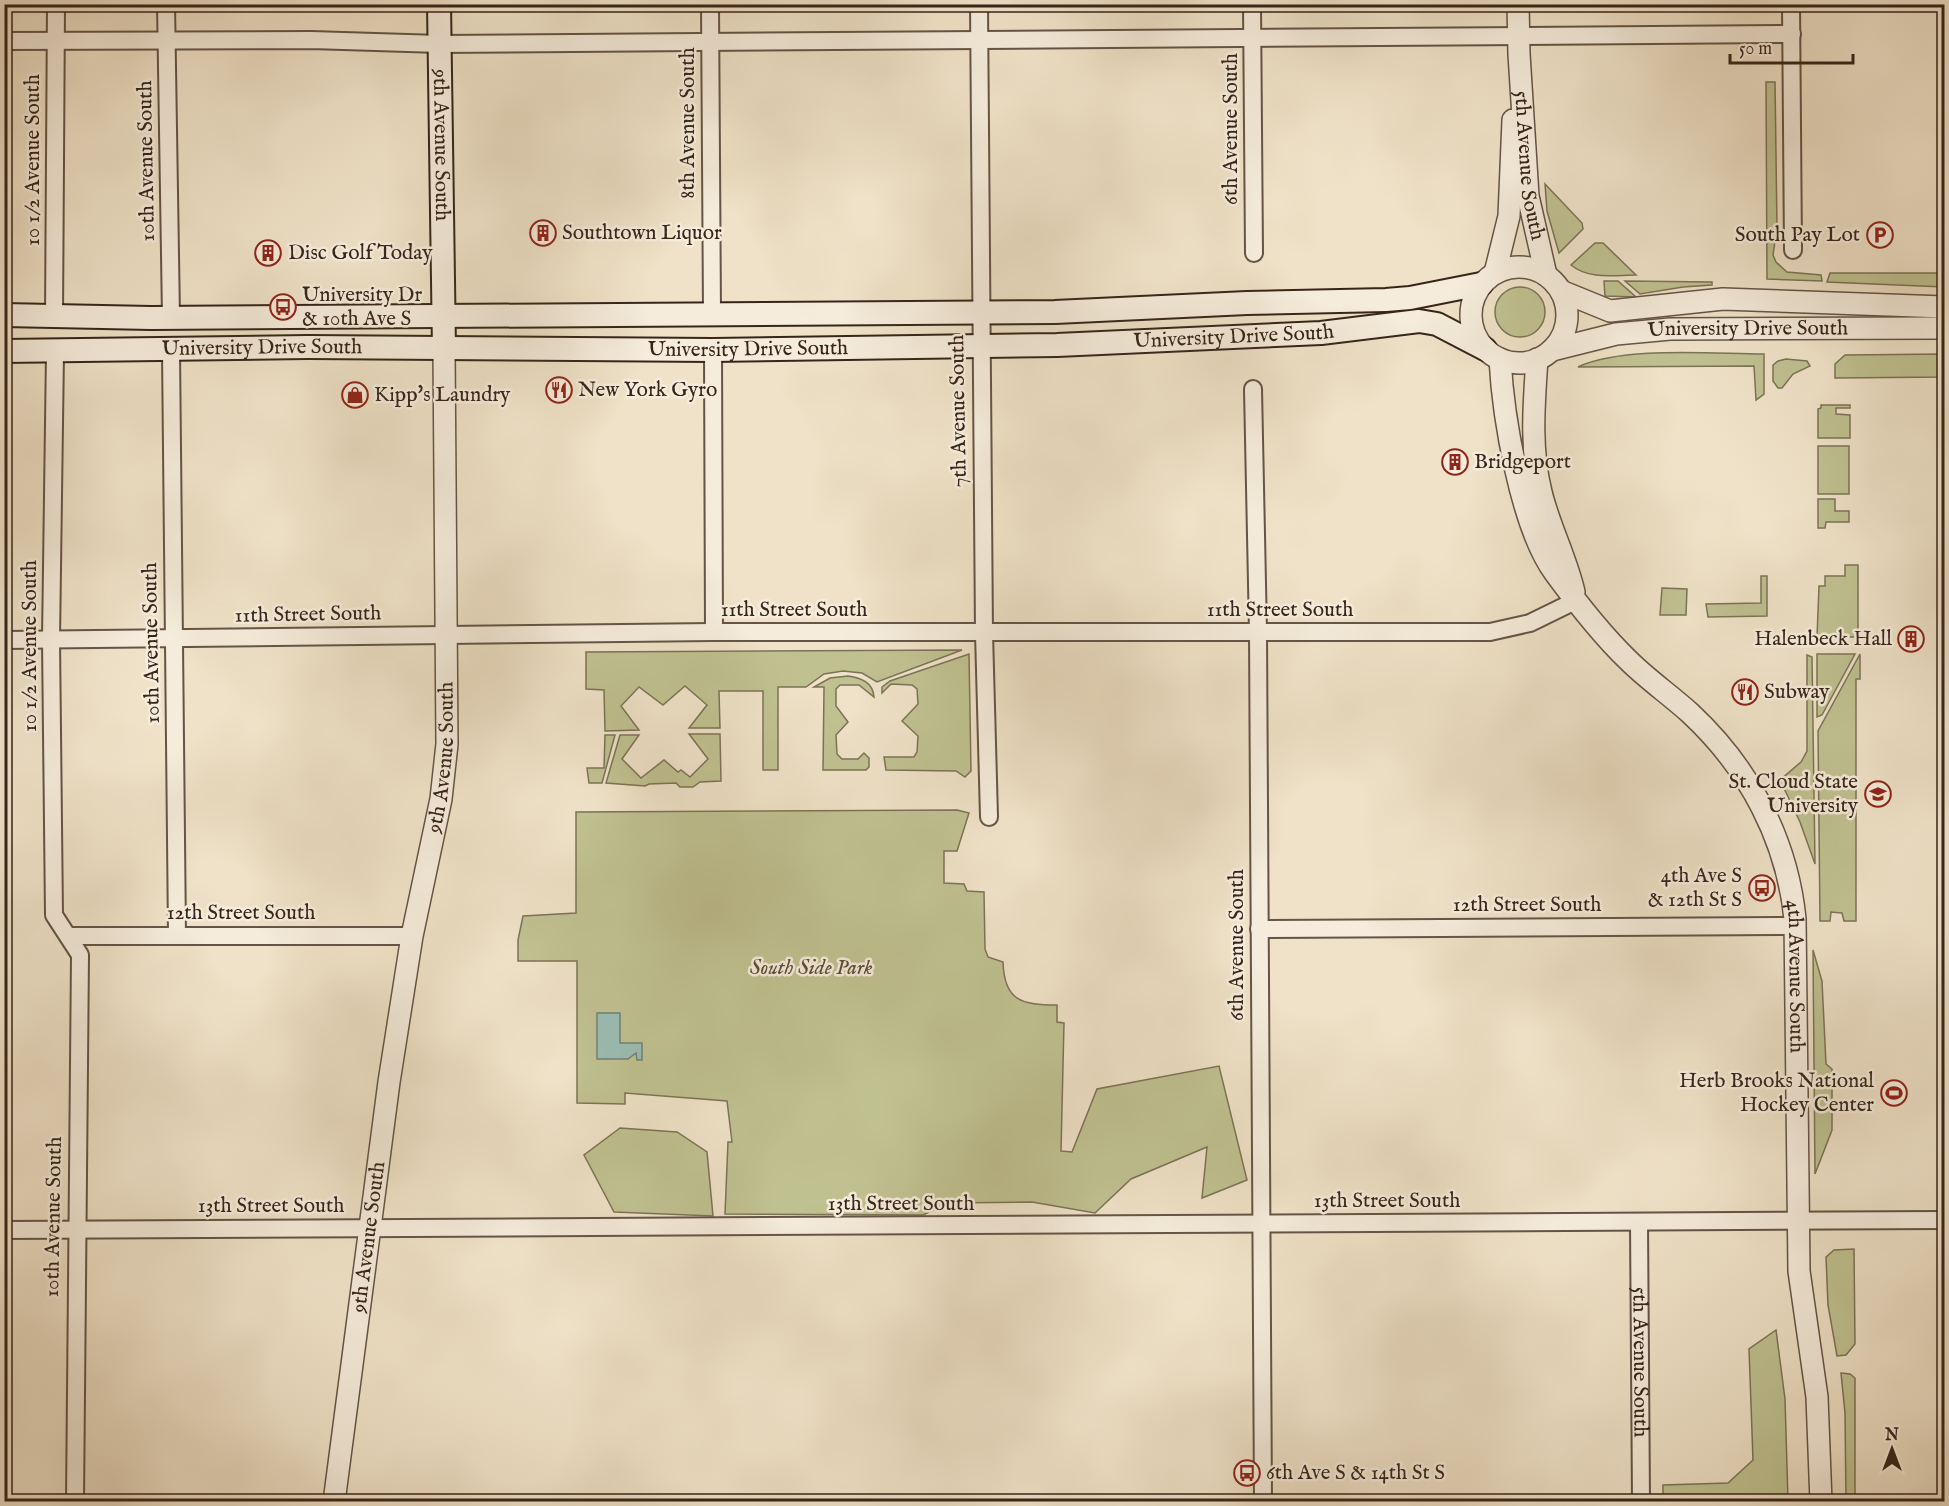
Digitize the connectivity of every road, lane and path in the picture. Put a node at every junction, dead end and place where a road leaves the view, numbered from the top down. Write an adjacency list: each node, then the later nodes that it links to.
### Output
1 (56, 4): 11 (street, 10 1/2 Avenue South)
2 (166, 4): 12 (street, 10th Avenue South)
3 (439, 4): 16 (main road, 9th Avenue South)
4 (710, 4): 15 (street, 8th Avenue South)
5 (979, 4): 13 (street, 7th Avenue South)
6 (1252, 4): 10 (street, 6th Avenue South)
7 (1518, 4): 17 (street, 5th Avenue South)
8 (1791, 4): 9 (street)
9 (1791, 34): 17 (street); 18 (street)
10 (1252, 37): 13 (street); 17 (street); 19 (street, 6th Avenue South)
11 (56, 40): 12 (street); 14 (street); 28 (street, 10 1/2 Avenue South)
12 (167, 40): 16 (street); 29 (street, 10th Avenue South)
13 (980, 40): 15 (street); 24 (street, 7th Avenue South)
14 (4, 41)
15 (710, 42): 16 (street); 25 (street, 8th Avenue South)
16 (440, 44): 26 (main road, 9th Avenue South)
17 (1519, 45): 20 (street, 5th Avenue South); 21 (street, 5th Avenue South)
18 (1793, 250)
19 (1254, 253)
20 (1546, 275): 21 (street); 22 (street)
21 (1488, 278): 24 (main road, University Drive South); 37 (street)
22 (1561, 291): 23 (street, University Drive South); 38 (street)
23 (1944, 307)
24 (980, 311): 25 (main road, University Drive South); 31 (street, 7th Avenue South)
25 (712, 313): 26 (main road, University Drive South)
26 (444, 314): 29 (main road, University Drive South); 32 (main road, 9th Avenue South)
27 (4, 315): 28 (main road, University Drive South)
28 (54, 316): 29 (main road, University Drive South)
29 (171, 317)
30 (1944, 328): 38 (street, University Drive South)
31 (981, 346): 33 (main road, University Drive South); 37 (main road, University Drive South); 43 (street, 7th Avenue South)
32 (444, 348): 33 (main road, University Drive South); 35 (main road, University Drive South); 44 (street, 9th Avenue South)
33 (713, 350): 41 (street)
34 (4, 351): 36 (main road, University Drive South)
35 (171, 351): 36 (main road, University Drive South); 47 (street, 10th Avenue South)
36 (55, 352): 46 (street, 10 1/2 Avenue South)
37 (1492, 354): 38 (street); 40 (street)
38 (1544, 355): 40 (street)
39 (1253, 389): 42 (street, 6th Avenue South)
40 (1576, 598): 42 (street, 11th Street South); 49 (street, 4th Avenue South)
41 (714, 632): 43 (street, 11th Street South); 44 (street, 11th Street South)
42 (1258, 632): 43 (street, 11th Street South); 50 (street, 6th Avenue South)
43 (984, 633): 48 (street, 7th Avenue South)
44 (446, 635): 47 (street, 11th Street South); 53 (street, 9th Avenue South)
45 (4, 640): 46 (street, 11th Street South)
46 (51, 640): 47 (street, 11th Street South); 52 (street, 10 1/2 Avenue South)
47 (175, 640): 51 (street, 10th Avenue South)
48 (989, 817)
49 (1795, 926): 50 (street, 12th Street South); 55 (street, 4th Avenue South)
50 (1259, 929): 57 (street, 6th Avenue South)
51 (177, 935): 52 (street, 12th Street South); 53 (street, 12th Street South)
52 (69, 936): 60 (street, 10th Avenue South)
53 (412, 936): 58 (street, 9th Avenue South)
54 (1944, 1220): 55 (street, 13th Street South)
55 (1798, 1221): 56 (street, 13th Street South); 65 (street, 4th Avenue South)
56 (1639, 1222): 57 (street, 13th Street South); 64 (street, 5th Avenue South)
57 (1261, 1225): 58 (street, 13th Street South); 63 (street, 6th Avenue South)
58 (372, 1228): 60 (street, 13th Street South); 62 (street, 9th Avenue South)
59 (4, 1230): 60 (street, 13th Street South)
60 (76, 1230): 61 (street, 10th Avenue South)
61 (75, 1502)
62 (334, 1502)
63 (1263, 1502)
64 (1641, 1502)
65 (1821, 1502)

